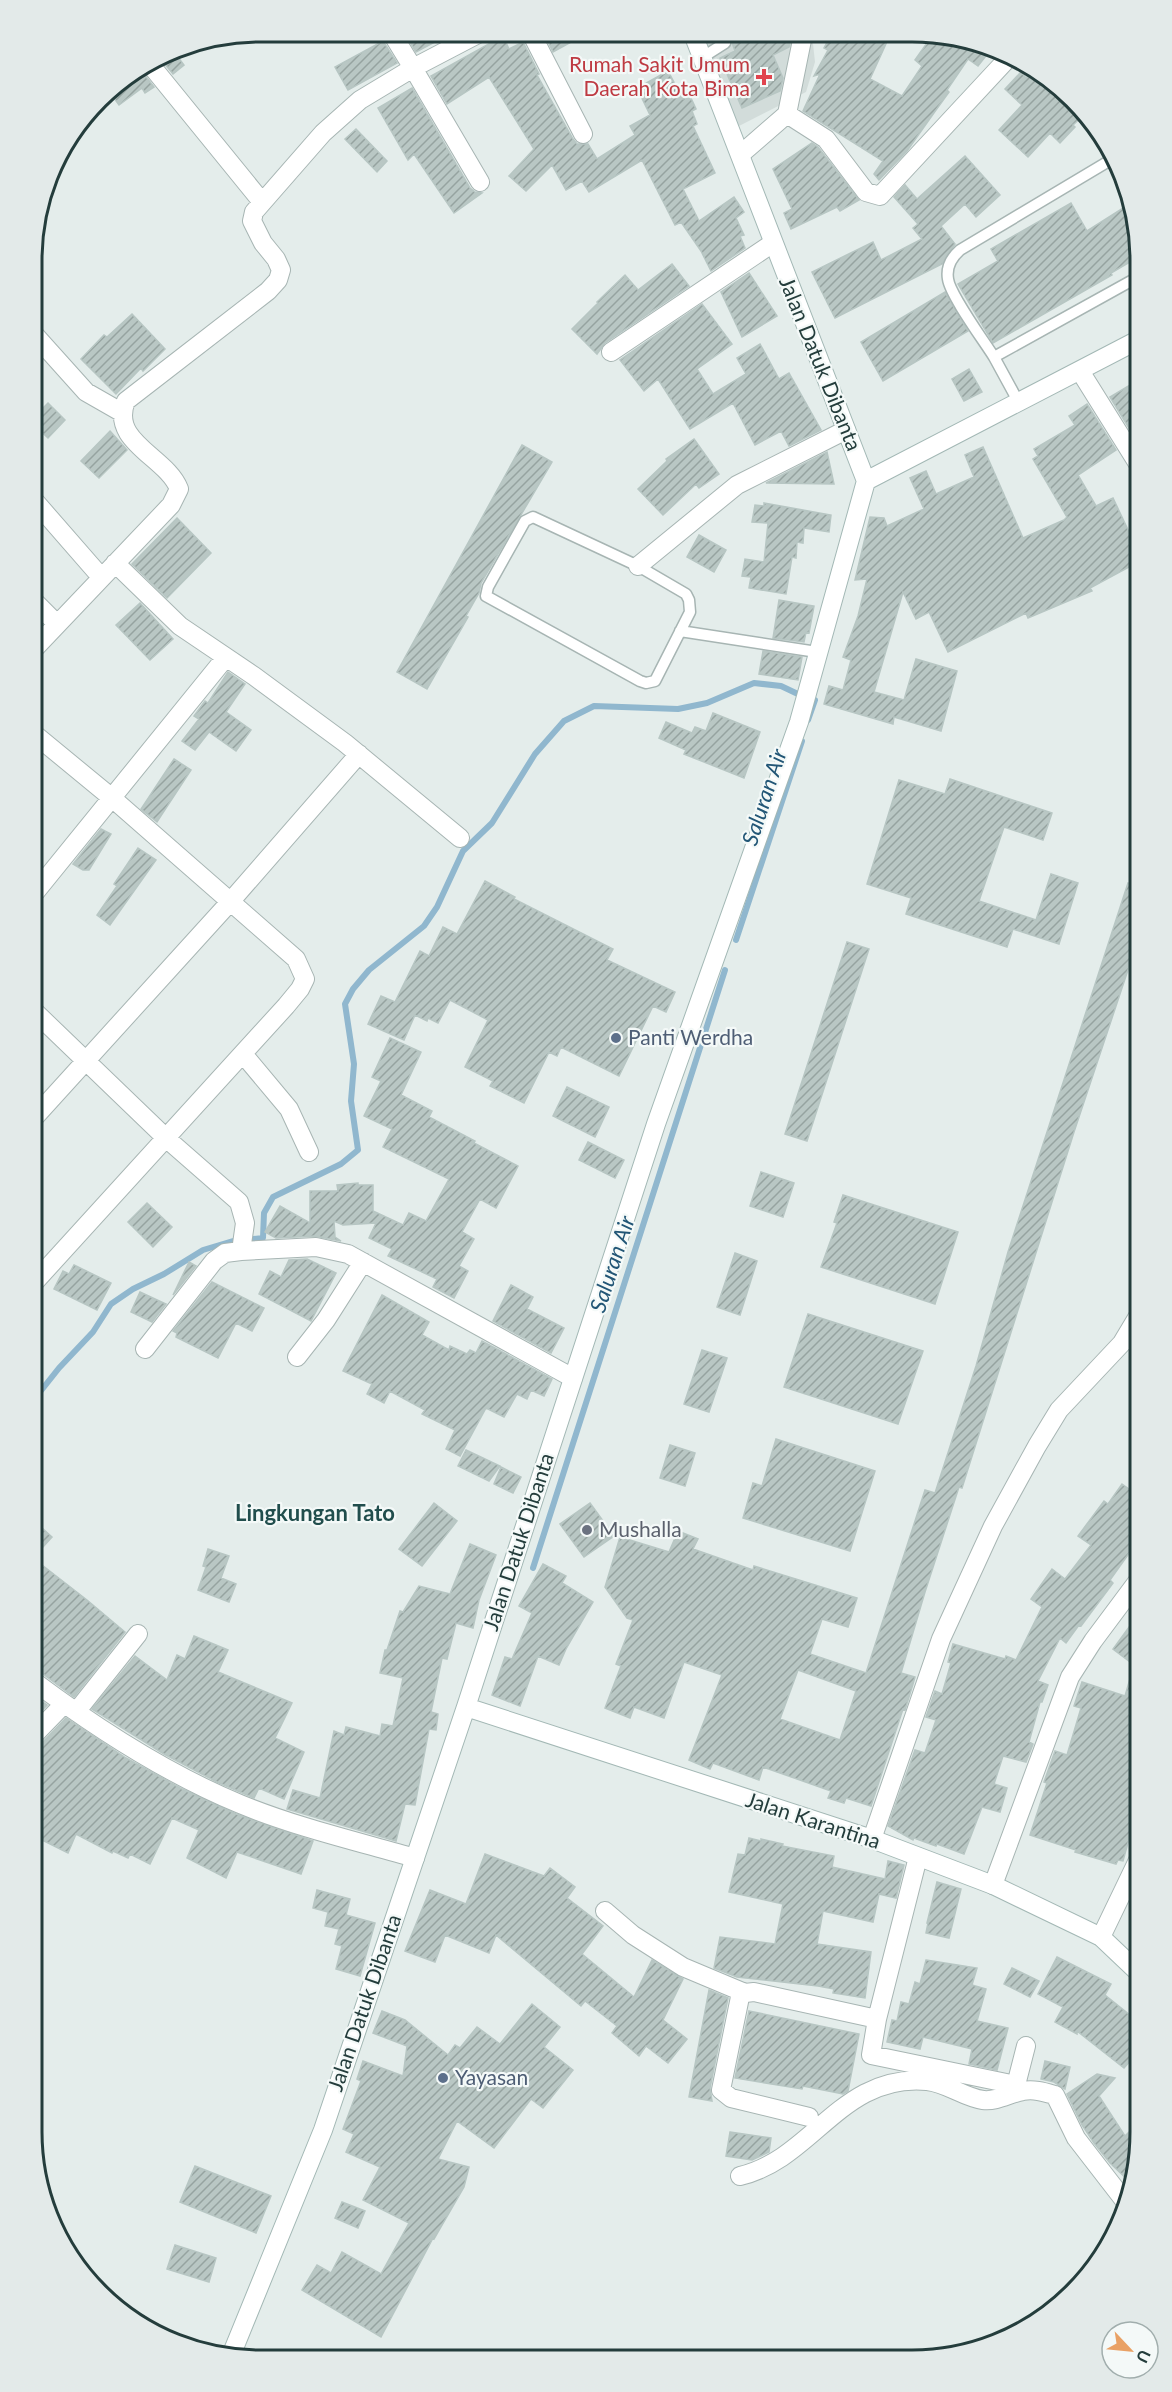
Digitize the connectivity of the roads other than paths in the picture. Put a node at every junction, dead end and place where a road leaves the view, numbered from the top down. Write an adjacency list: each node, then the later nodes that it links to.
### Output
1 (397, 42): 9 (street)
2 (463, 42): 9 (street)
3 (536, 42): 12 (street)
4 (696, 42): 7 (street, Jalan Datuk Dibanta)
5 (725, 42): 7 (lane)
6 (802, 42): 11 (street)
7 (703, 57): 13 (street, Jalan Datuk Dibanta)
8 (1004, 62): 11 (street)
9 (413, 68): 15 (street); 16 (street)
10 (154, 69): 16 (street)
11 (787, 114): 13 (street)
12 (583, 134)
13 (741, 153): 17 (street, Jalan Datuk Dibanta)
14 (1107, 162): 22 (lane)
15 (480, 182)
16 (262, 202): 25 (street)
17 (773, 243): 21 (street); 26 (street, Jalan Datuk Dibanta)
18 (1130, 282): 22 (lane)
19 (42, 344): 25 (street)
20 (1130, 344): 23 (street)
21 (611, 352)
22 (994, 357): 24 (lane)
23 (1080, 372): 24 (street); 27 (street)
24 (1018, 401): 28 (street)
25 (122, 412): 30 (street)
26 (846, 430): 28 (street, Jalan Datuk Dibanta); 31 (street)
27 (1130, 451)
28 (866, 481): 37 (street)
29 (42, 509): 32 (street)
30 (115, 563): 32 (street); 38 (street)
31 (638, 566): 35 (lane); 35 (lane)
32 (101, 577): 34 (street)
33 (42, 609): 34 (street)
34 (57, 624): 36 (street)
35 (680, 631): 37 (lane)
36 (42, 640)
37 (817, 652): 57 (street, Jalan Datuk Dibanta)
38 (226, 657): 40 (street); 41 (street)
39 (42, 740): 41 (street)
40 (359, 754): 42 (street); 44 (street)
41 (112, 798): 43 (street); 44 (street)
42 (460, 838)
43 (42, 884)
44 (230, 902): 46 (street); 47 (street)
45 (42, 1019): 47 (street)
46 (243, 1054): 49 (street); 50 (street)
47 (86, 1061): 48 (street); 49 (street)
48 (42, 1109)
49 (167, 1139): 51 (street); 53 (street)
50 (309, 1152)
51 (241, 1251): 52 (street); 55 (street)
52 (363, 1262): 56 (street); 57 (street)
53 (42, 1274)
54 (1130, 1330): 64 (street)
55 (145, 1349)
56 (297, 1357)
57 (573, 1378): 61 (street, Jalan Datuk Dibanta)
58 (1130, 1591): 68 (street)
59 (138, 1634): 62 (street)
60 (42, 1687): 62 (street)
61 (466, 1707): 64 (street, Jalan Karantina); 66 (street, Jalan Datuk Dibanta)
62 (70, 1708): 63 (street); 66 (street)
63 (42, 1729)
64 (872, 1839): 65 (street, Jalan Karantina)
65 (918, 1857): 68 (street, Jalan Karantina); 73 (street)
66 (415, 1858): 78 (street, Jalan Datuk Dibanta)
67 (1130, 1877): 70 (street)
68 (993, 1885): 70 (street, Jalan Karantina)
69 (605, 1911): 72 (street)
70 (1101, 1937): 71 (street, Jalan Karantina)
71 (1130, 1965)
72 (745, 1993): 73 (street); 75 (street)
73 (877, 2019): 74 (street)
74 (1026, 2046)
75 (808, 2117)
76 (740, 2176): 77 (street)
77 (1120, 2196)
78 (234, 2348)

